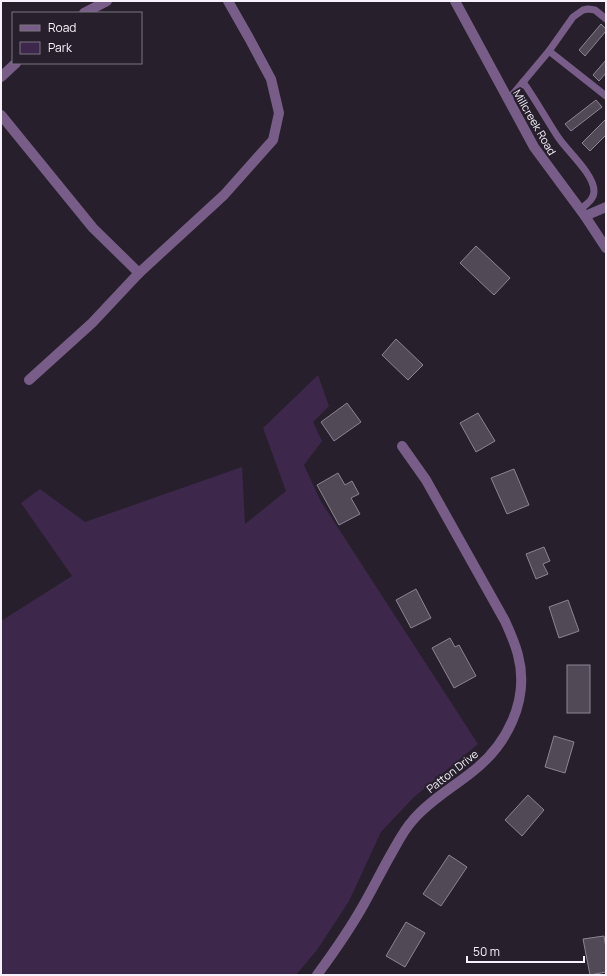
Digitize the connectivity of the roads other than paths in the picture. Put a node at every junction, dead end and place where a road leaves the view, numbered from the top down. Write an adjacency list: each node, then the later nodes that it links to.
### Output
1 (107, 1): 4 (street)
2 (228, 1): 16 (street)
3 (455, 1): 11 (street, Millcreek Road)
4 (86, 12)
5 (606, 19): 6 (lane)
6 (549, 51): 9 (lane); 10 (lane)
7 (15, 64): 8 (street)
8 (1, 77)
9 (523, 82): 11 (lane); 14 (lane)
10 (606, 96)
11 (508, 100): 14 (street, Millcreek Road)
12 (1, 115): 16 (street)
13 (606, 207): 14 (street)
14 (582, 213): 15 (street, Millcreek Road)
15 (606, 248)
16 (139, 273): 17 (street)
17 (29, 380)
18 (402, 446): 19 (street, Patton Drive)
19 (317, 975)

